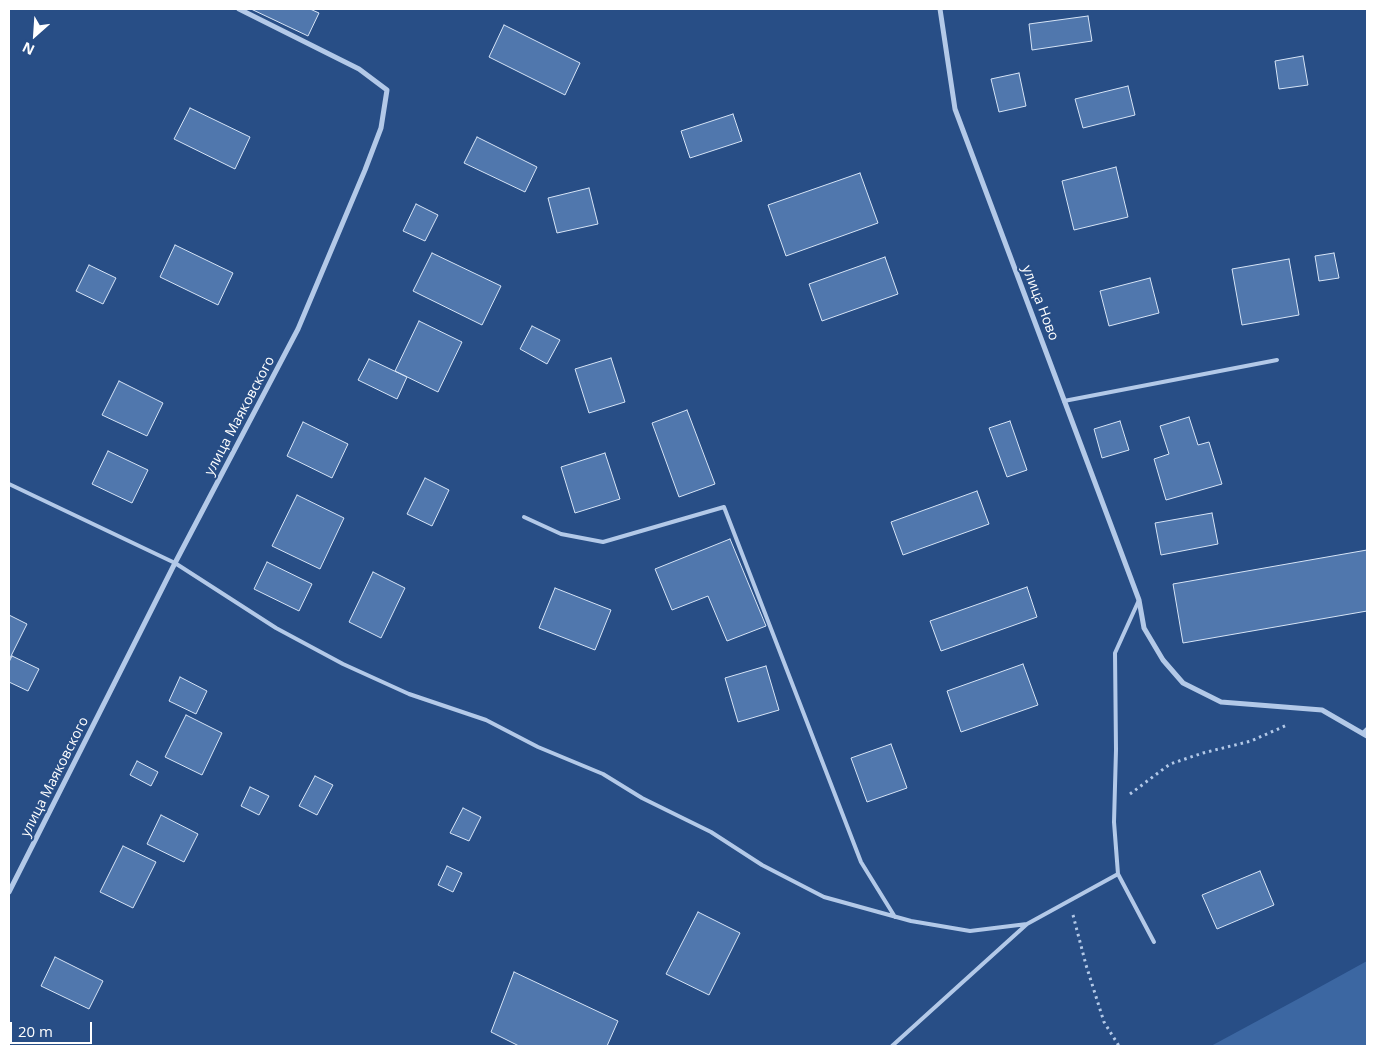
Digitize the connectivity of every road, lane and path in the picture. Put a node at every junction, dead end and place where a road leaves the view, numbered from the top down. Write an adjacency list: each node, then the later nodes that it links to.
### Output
1 (239, 9): 7 (street, улица Маяковского)
2 (940, 9): 4 (street, улица Ново)
3 (1277, 360): 4 (lane)
4 (1064, 401): 8 (street, улица Ново)
5 (9, 484): 7 (lane)
6 (524, 517): 15 (lane)
7 (175, 563): 13 (street, улица Маяковского); 15 (lane)
8 (1139, 600): 9 (street, улица Ново); 11 (lane)
9 (1322, 710): 10 (street); 11 (path)
10 (1366, 732)
11 (1115, 806): 12 (lane)
12 (1118, 874): 14 (lane); 17 (lane)
13 (9, 892)
14 (1069, 901): 16 (lane); 19 (path)
15 (895, 917): 16 (lane)
16 (1027, 924): 18 (lane)
17 (1154, 942)
18 (892, 1046)
19 (1119, 1046)

